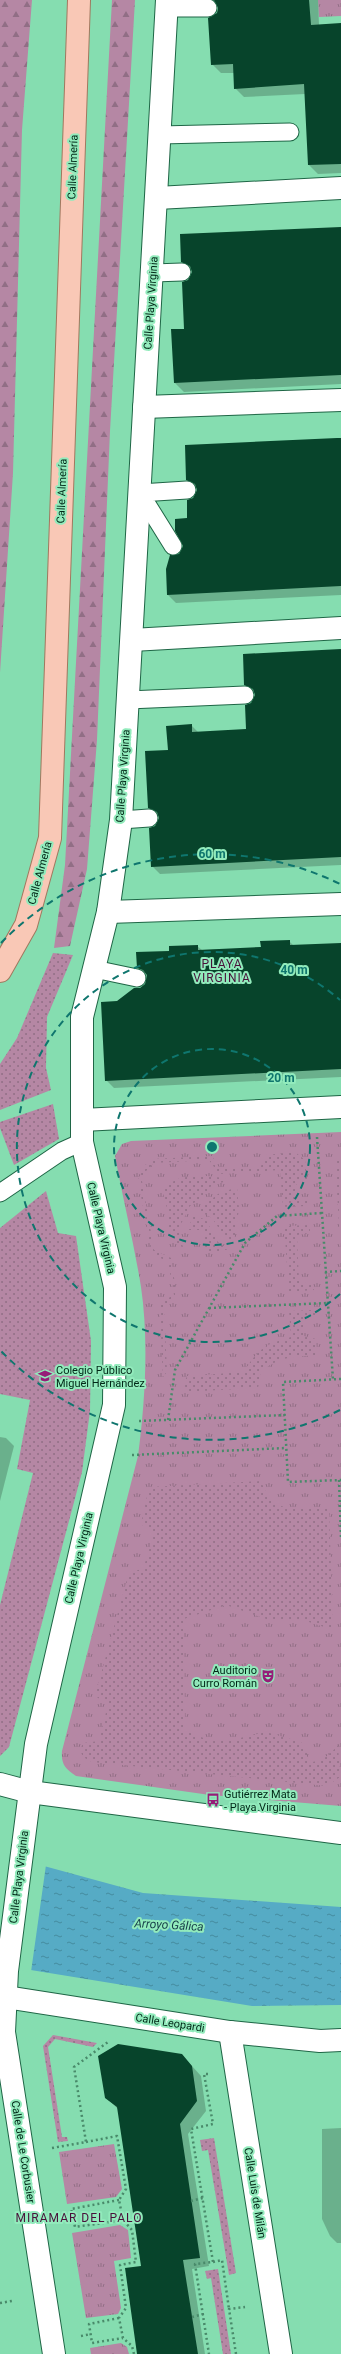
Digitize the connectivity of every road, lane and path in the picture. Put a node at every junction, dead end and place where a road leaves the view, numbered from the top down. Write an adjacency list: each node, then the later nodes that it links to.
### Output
1 (79, 0): 24 (main road, Calle Almería)
2 (166, 4): 3 (lane); 5 (street, Calle Playa Virginia)
3 (208, 8)
4 (290, 132): 5 (lane)
5 (160, 135): 7 (street, Calle Playa Virginia)
6 (341, 188): 7 (street)
7 (157, 198): 9 (street, Calle Playa Virginia)
8 (182, 272): 9 (lane)
9 (153, 273): 11 (street, Calle Playa Virginia)
10 (341, 400): 11 (street)
11 (144, 407): 13 (street, Calle Playa Virginia)
12 (187, 490): 13 (lane)
13 (140, 493): 14 (lane); 16 (street, Calle Playa Virginia)
14 (173, 546)
15 (341, 628): 16 (street)
16 (132, 640): 18 (street, Calle Playa Virginia)
17 (245, 695): 18 (lane)
18 (128, 700): 20 (street, Calle Playa Virginia)
19 (149, 818): 20 (lane)
20 (121, 820): 22 (street, Calle Playa Virginia)
21 (341, 904): 22 (street)
22 (108, 912): 23 (street, Calle Playa Virginia)
23 (94, 969): 25 (lane); 27 (street, Calle Playa Virginia)
24 (0, 971)
25 (137, 978)
26 (341, 1107): 27 (street)
27 (82, 1120): 29 (street, Calle Playa Virginia)
28 (316, 1133): 31 (path)
29 (82, 1142): 30 (lane); 46 (street, Calle Playa Virginia)
30 (0, 1193)
31 (322, 1212): 33 (path); 35 (path)
32 (341, 1271): 33 (path)
33 (325, 1272): 34 (path)
34 (328, 1303): 35 (path); 37 (path)
35 (209, 1308): 40 (path)
36 (341, 1379): 37 (path)
37 (333, 1380): 38 (path)
38 (284, 1415): 40 (path); 41 (path)
39 (136, 1420): 40 (path)
40 (168, 1420)
41 (286, 1448): 42 (path); 43 (path)
42 (132, 1455)
43 (340, 1480): 44 (path)
44 (341, 1538)
45 (0, 1784): 46 (street)
46 (30, 1792): 47 (street); 48 (street, Calle Playa Virginia)
47 (341, 1833)
48 (4, 1992): 49 (street, Calle Leopardi); 72 (street, Calle de Le Corbusier)
49 (113, 2014): 50 (street, Calle Leopardi); 53 (path)
50 (230, 2032): 51 (street, Calle Leopardi); 52 (street, Calle Luis de Milán)
51 (341, 2040)
52 (236, 2073): 55 (path); 63 (street, Calle Luis de Milán)
53 (86, 2142): 54 (path); 56 (path)
54 (52, 2148)
55 (203, 2198): 57 (path); 61 (path)
56 (119, 2200): 58 (path); 59 (path)
57 (191, 2201)
58 (73, 2219): 59 (path); 60 (path)
59 (123, 2220): 68 (path)
60 (63, 2221)
61 (213, 2262): 65 (path); 66 (path)
62 (12, 2301): 64 (path)
63 (273, 2302): 65 (path); 76 (street, Calle Luis de Milán)
64 (0, 2303)
65 (229, 2309): 75 (path)
66 (204, 2314): 67 (path); 74 (path)
67 (192, 2317)
68 (119, 2318): 69 (path); 71 (path)
69 (91, 2334): 70 (path); 71 (path)
70 (81, 2336)
71 (123, 2338): 73 (path)
72 (54, 2354)
73 (134, 2354)
74 (209, 2354)
75 (236, 2354)
76 (281, 2354)

